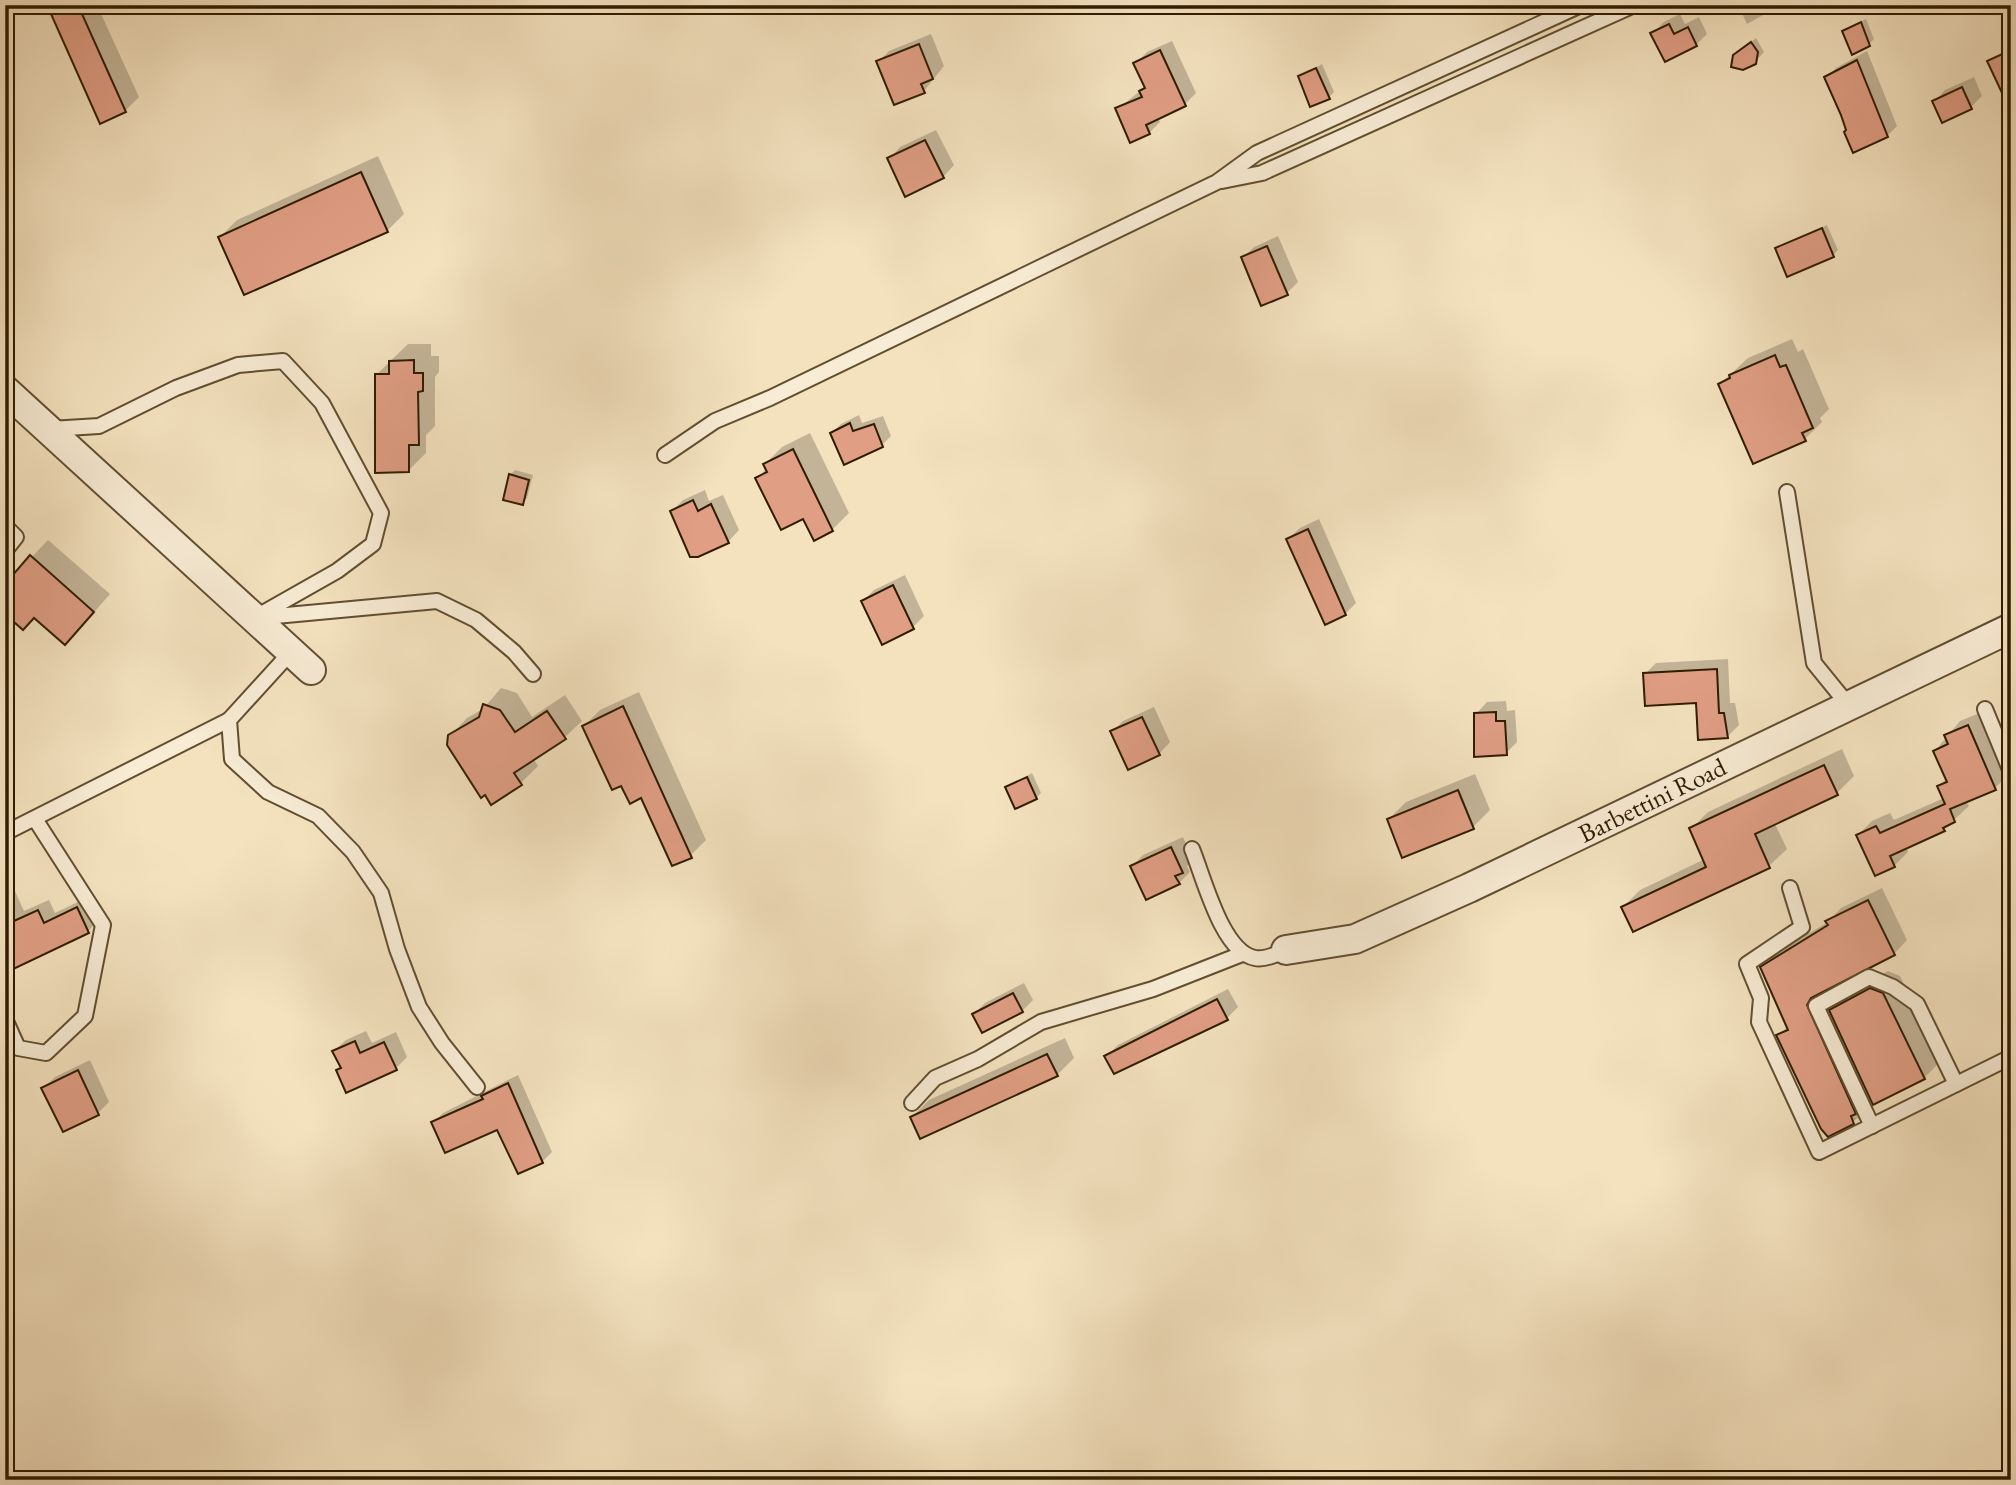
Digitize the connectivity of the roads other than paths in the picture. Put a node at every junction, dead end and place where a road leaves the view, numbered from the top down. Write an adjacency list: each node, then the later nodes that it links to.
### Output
1 (1581, 5): 3 (lane)
2 (1634, 5): 3 (lane)
3 (1217, 183): 6 (lane)
4 (5, 390): 5 (street)
5 (48, 429): 10 (street); 10 (lane)
6 (665, 455)
7 (1787, 492): 14 (lane)
8 (5, 526): 9 (lane)
9 (5, 551)
10 (254, 618): 12 (street); 13 (lane)
11 (2011, 628): 14 (street, Barbettini Road)
12 (301, 661): 16 (lane)
13 (533, 674)
14 (1849, 706): 22 (street, Barbettini Road)
15 (1985, 709): 17 (lane)
16 (229, 720): 18 (lane); 27 (lane)
17 (2011, 772)
18 (35, 818): 19 (lane); 24 (lane)
19 (5, 833)
20 (1192, 849): 23 (lane)
21 (1790, 888): 29 (lane)
22 (1286, 950): 23 (lane)
23 (1242, 954): 28 (lane)
24 (5, 1019)
25 (2011, 1057): 26 (lane)
26 (1956, 1084): 29 (lane); 29 (lane)
27 (477, 1087)
28 (912, 1103)
29 (1872, 1125)

